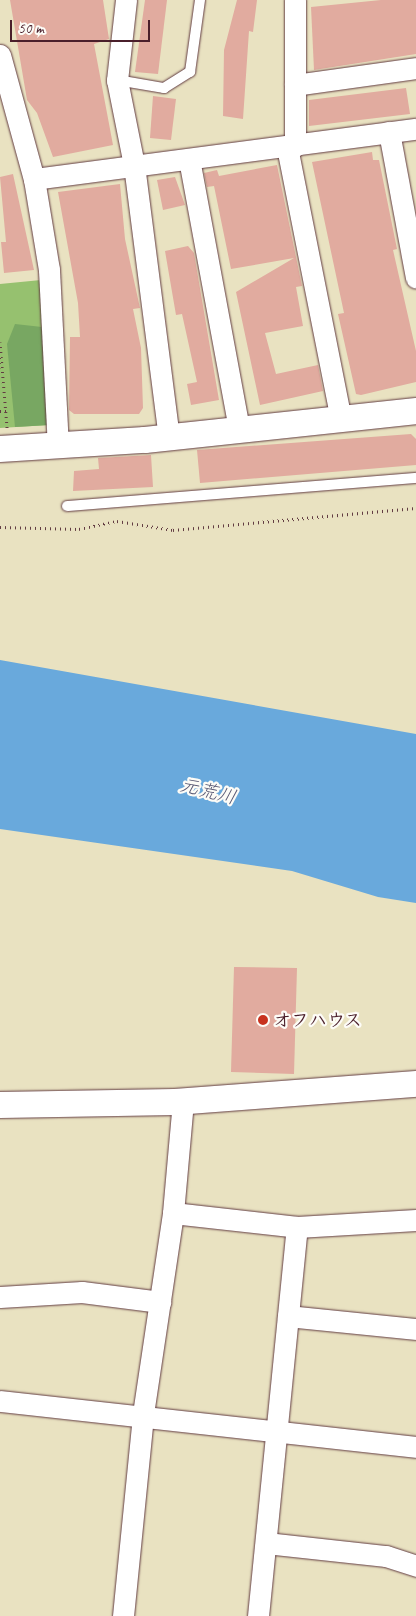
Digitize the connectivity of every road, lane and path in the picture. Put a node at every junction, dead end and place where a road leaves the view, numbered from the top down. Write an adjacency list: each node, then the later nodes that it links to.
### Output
1 (126, 0): 6 (street)
2 (200, 0): 6 (lane)
3 (295, 0): 7 (street)
4 (0, 55): 13 (street)
5 (416, 68): 7 (street)
6 (117, 80): 12 (street)
7 (295, 85): 10 (street)
8 (416, 129): 9 (street)
9 (389, 132): 10 (street); 14 (street)
10 (291, 147): 11 (street); 19 (street)
11 (189, 159): 12 (street); 20 (street)
12 (134, 165): 13 (street); 21 (street)
13 (34, 179): 22 (street)
14 (416, 278)
15 (0, 342): 18 (path)
16 (0, 411): 18 (path)
17 (416, 411): 19 (street)
18 (6, 412): 23 (path)
19 (341, 418): 20 (street)
20 (238, 430): 21 (street)
21 (169, 437): 22 (street)
22 (58, 446): 23 (street)
23 (4, 448)
24 (416, 478): 25 (lane)
25 (67, 506)
26 (416, 508): 27 (path)
27 (0, 526)
28 (416, 1084): 29 (street)
29 (183, 1101): 30 (street); 31 (street)
30 (0, 1104)
31 (173, 1213): 33 (street); 35 (street)
32 (416, 1220): 33 (street)
33 (297, 1227): 36 (street)
34 (0, 1297): 35 (street)
35 (160, 1302): 39 (street)
36 (288, 1316): 37 (street); 40 (street)
37 (416, 1329)
38 (0, 1401): 39 (street)
39 (143, 1414): 40 (street); 44 (street)
40 (277, 1429): 41 (street); 42 (street)
41 (416, 1447)
42 (266, 1543): 43 (street); 45 (street)
43 (416, 1566)
44 (123, 1616)
45 (258, 1616)

